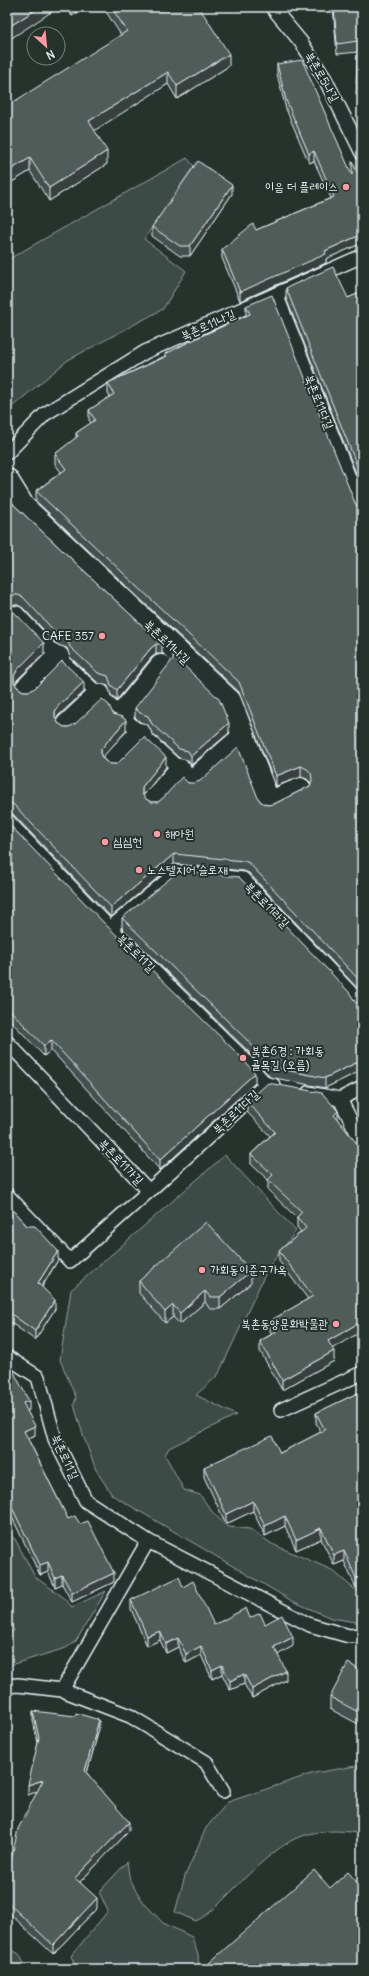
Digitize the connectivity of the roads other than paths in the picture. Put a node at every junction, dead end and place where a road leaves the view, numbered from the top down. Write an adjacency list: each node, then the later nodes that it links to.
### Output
1 (272, 7): 2 (lane, 북촌로5나길)
2 (362, 153)
3 (362, 256): 4 (lane, 북촌로11나길)
4 (276, 294): 5 (lane, 북촌로11나길); 7 (lane, 북촌로11다길)
5 (7, 453)
6 (7, 480): 16 (street, 북촌로11나길)
7 (362, 510)
8 (7, 612): 9 (lane)
9 (58, 657): 11 (street); 12 (lane)
10 (161, 666): 13 (street)
11 (26, 689)
12 (99, 696): 13 (lane); 14 (street)
13 (121, 715): 15 (lane)
14 (68, 725)
15 (140, 734): 17 (street); 18 (lane)
16 (244, 736): 18 (street); 19 (street, 북촌로11나길)
17 (113, 762)
18 (186, 775): 20 (street)
19 (300, 789)
20 (154, 800)
21 (7, 820): 22 (lane, 북촌로11길)
22 (110, 928): 23 (lane, 북촌로11라길); 25 (lane, 북촌로11길)
23 (362, 1008)
24 (7, 1042): 29 (lane, 북촌로11가길)
25 (266, 1084): 27 (lane, 북촌로11다길); 29 (lane, 북촌로11다길)
26 (362, 1088): 27 (lane)
27 (340, 1099): 28 (lane)
28 (362, 1143)
29 (149, 1191): 30 (lane, 북촌로11가길)
30 (7, 1195)
31 (7, 1357): 34 (lane, 북촌로11길)
32 (362, 1374): 33 (lane)
33 (281, 1410)
34 (148, 1541): 35 (lane, 북촌로11길); 37 (lane)
35 (362, 1635)
36 (7, 1686): 37 (lane)
37 (62, 1690): 38 (lane)
38 (223, 1791)

